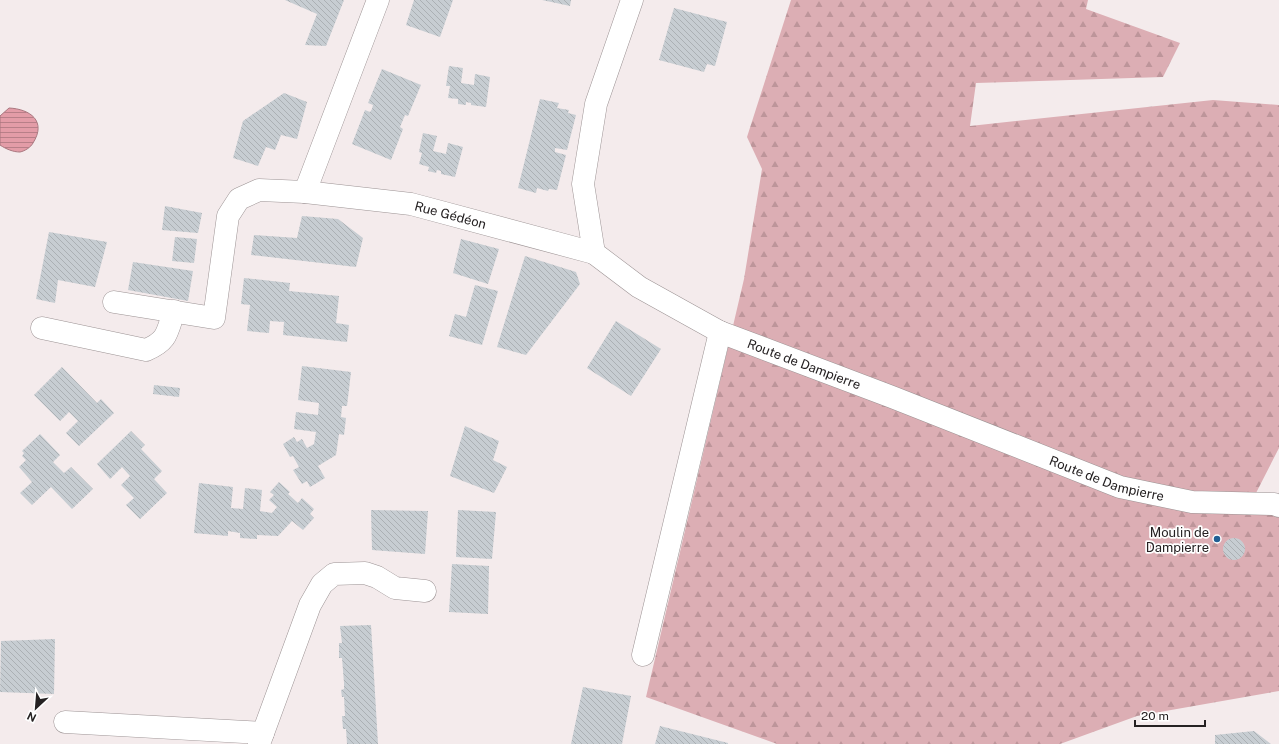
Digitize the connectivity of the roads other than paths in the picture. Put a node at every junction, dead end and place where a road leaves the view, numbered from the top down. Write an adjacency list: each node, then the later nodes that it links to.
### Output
1 (378, 0): 3 (street)
2 (632, 0): 4 (street)
3 (305, 192): 4 (street, Rue Gédéon); 6 (street, Rue Gédéon)
4 (594, 253): 8 (street, Route de Dampierre)
5 (114, 302): 6 (street, Rue Gédéon)
6 (174, 311): 7 (street)
7 (42, 328)
8 (720, 332): 9 (street, Route de Dampierre); 11 (street)
9 (1279, 506)
10 (425, 591): 13 (street)
11 (643, 655)
12 (65, 722): 13 (street)
13 (261, 738)

